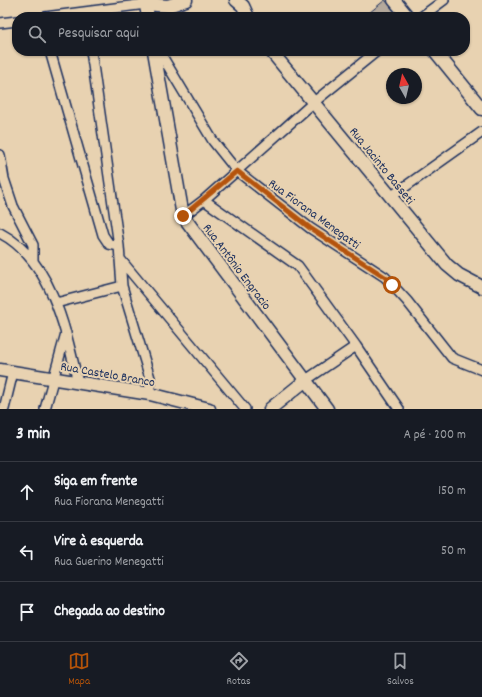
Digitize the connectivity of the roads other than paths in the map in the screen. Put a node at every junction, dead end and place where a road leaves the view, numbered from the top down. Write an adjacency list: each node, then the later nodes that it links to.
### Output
1 (186, 0): 6 (street)
2 (236, 0): 9 (street)
3 (245, 0): 10 (street)
4 (394, 0): 11 (street)
5 (444, 0): 12 (street)
6 (146, 2): 7 (street); 8 (street)
7 (96, 12)
8 (147, 12)
9 (246, 12)
10 (247, 12)
11 (404, 12)
12 (428, 12)
13 (12, 22): 14 (street)
14 (0, 23)
15 (51, 56): 31 (street)
16 (92, 56): 31 (street)
17 (155, 56): 29 (street, Rua Antônio Engracio)
18 (162, 56): 26 (street, Rua Fiorana Menegatti)
19 (275, 56): 22 (street, Rua Jacinto Basseti)
20 (372, 56): 22 (street)
21 (439, 56): 23 (street)
22 (314, 102): 26 (street); 27 (street, Rua Jacinto Basseti)
23 (482, 109)
24 (482, 132): 27 (street)
25 (0, 155): 33 (street)
26 (237, 171): 28 (street); 40 (street, Rua Fiorana Menegatti)
27 (392, 196): 35 (street, Rua Jacinto Basseti)
28 (204, 200): 29 (street); 38 (street)
29 (183, 216): 43 (street, Rua Antônio Engracio)
30 (0, 233): 33 (street)
31 (119, 246): 32 (street)
32 (120, 259): 34 (street); 49 (street)
33 (33, 260): 36 (street)
34 (122, 286): 36 (street); 45 (street)
35 (482, 287)
36 (56, 303): 37 (street)
37 (66, 332): 42 (street); 44 (street)
38 (356, 346): 43 (street); 52 (street)
39 (0, 370): 41 (street, Rua Castelo Branco)
40 (482, 370)
41 (13, 372): 42 (street, Rua Castelo Branco); 46 (street)
42 (55, 378): 44 (street, Rua Castelo Branco); 47 (street)
43 (306, 380): 50 (street); 51 (street, Rua Antônio Engracio)
44 (78, 382): 45 (street, Rua Castelo Branco)
45 (150, 394): 48 (street, Rua Castelo Branco)
46 (4, 409)
47 (46, 409)
48 (209, 409)
49 (245, 409)
50 (270, 409)
51 (327, 409)
52 (399, 409)

